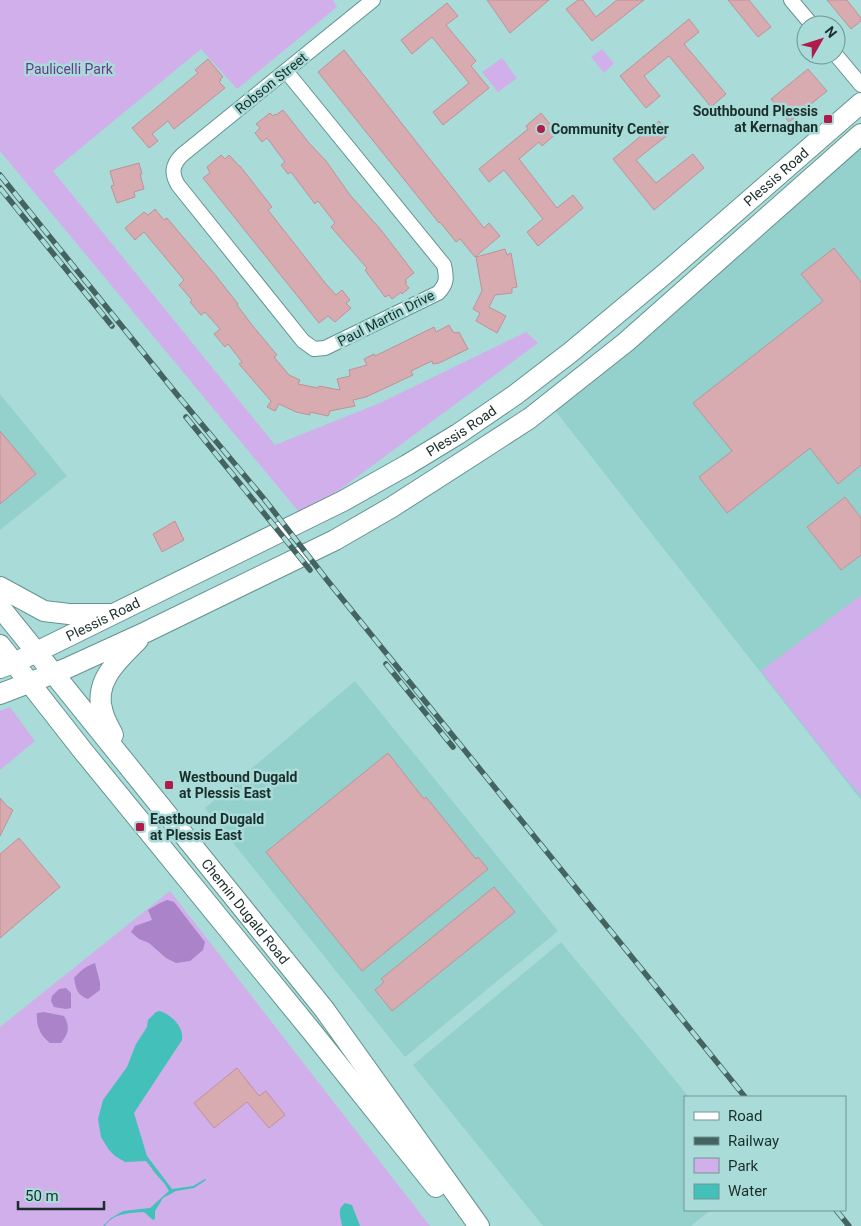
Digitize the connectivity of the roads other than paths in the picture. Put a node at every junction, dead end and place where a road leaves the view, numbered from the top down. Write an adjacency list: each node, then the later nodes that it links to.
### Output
1 (373, 0): 5 (street, Robson Street)
2 (791, 0): 3 (street)
3 (804, 15)
4 (844, 65): 6 (street)
5 (286, 70): 9 (street, Robson Street); 9 (street, Paul Martin Drive)
6 (861, 86)
7 (861, 102): 12 (main road, Plessis Road)
8 (861, 134): 13 (main road, Plessis Road)
9 (173, 169)
10 (0, 587): 12 (main road)
11 (0, 607): 15 (main road, Chemin Dugald Road)
12 (113, 614): 15 (main road, Plessis Road)
13 (146, 632): 17 (main road, Plessis Road); 20 (main road)
14 (0, 645): 16 (main road, Chemin Dugald Road)
15 (36, 652): 16 (main road, Plessis Road); 17 (main road, Chemin Dugald Road)
16 (7, 665): 18 (main road, Chemin Dugald Road)
17 (53, 673): 18 (main road, Plessis Road); 20 (main road, Chemin Dugald Road)
18 (29, 683): 19 (main road, Plessis Road); 22 (main road, Chemin Dugald Road)
19 (0, 694)
20 (129, 768): 21 (main road, Chemin Dugald Road)
21 (182, 832): 22 (main road); 23 (main road, Chemin Dugald Road)
22 (161, 847): 24 (main road, Chemin Dugald Road)
23 (324, 1010): 24 (main road); 26 (main road, Chemin Dugald Road)
24 (313, 1033): 25 (main road, Chemin Dugald Road)
25 (467, 1226)
26 (479, 1226)

